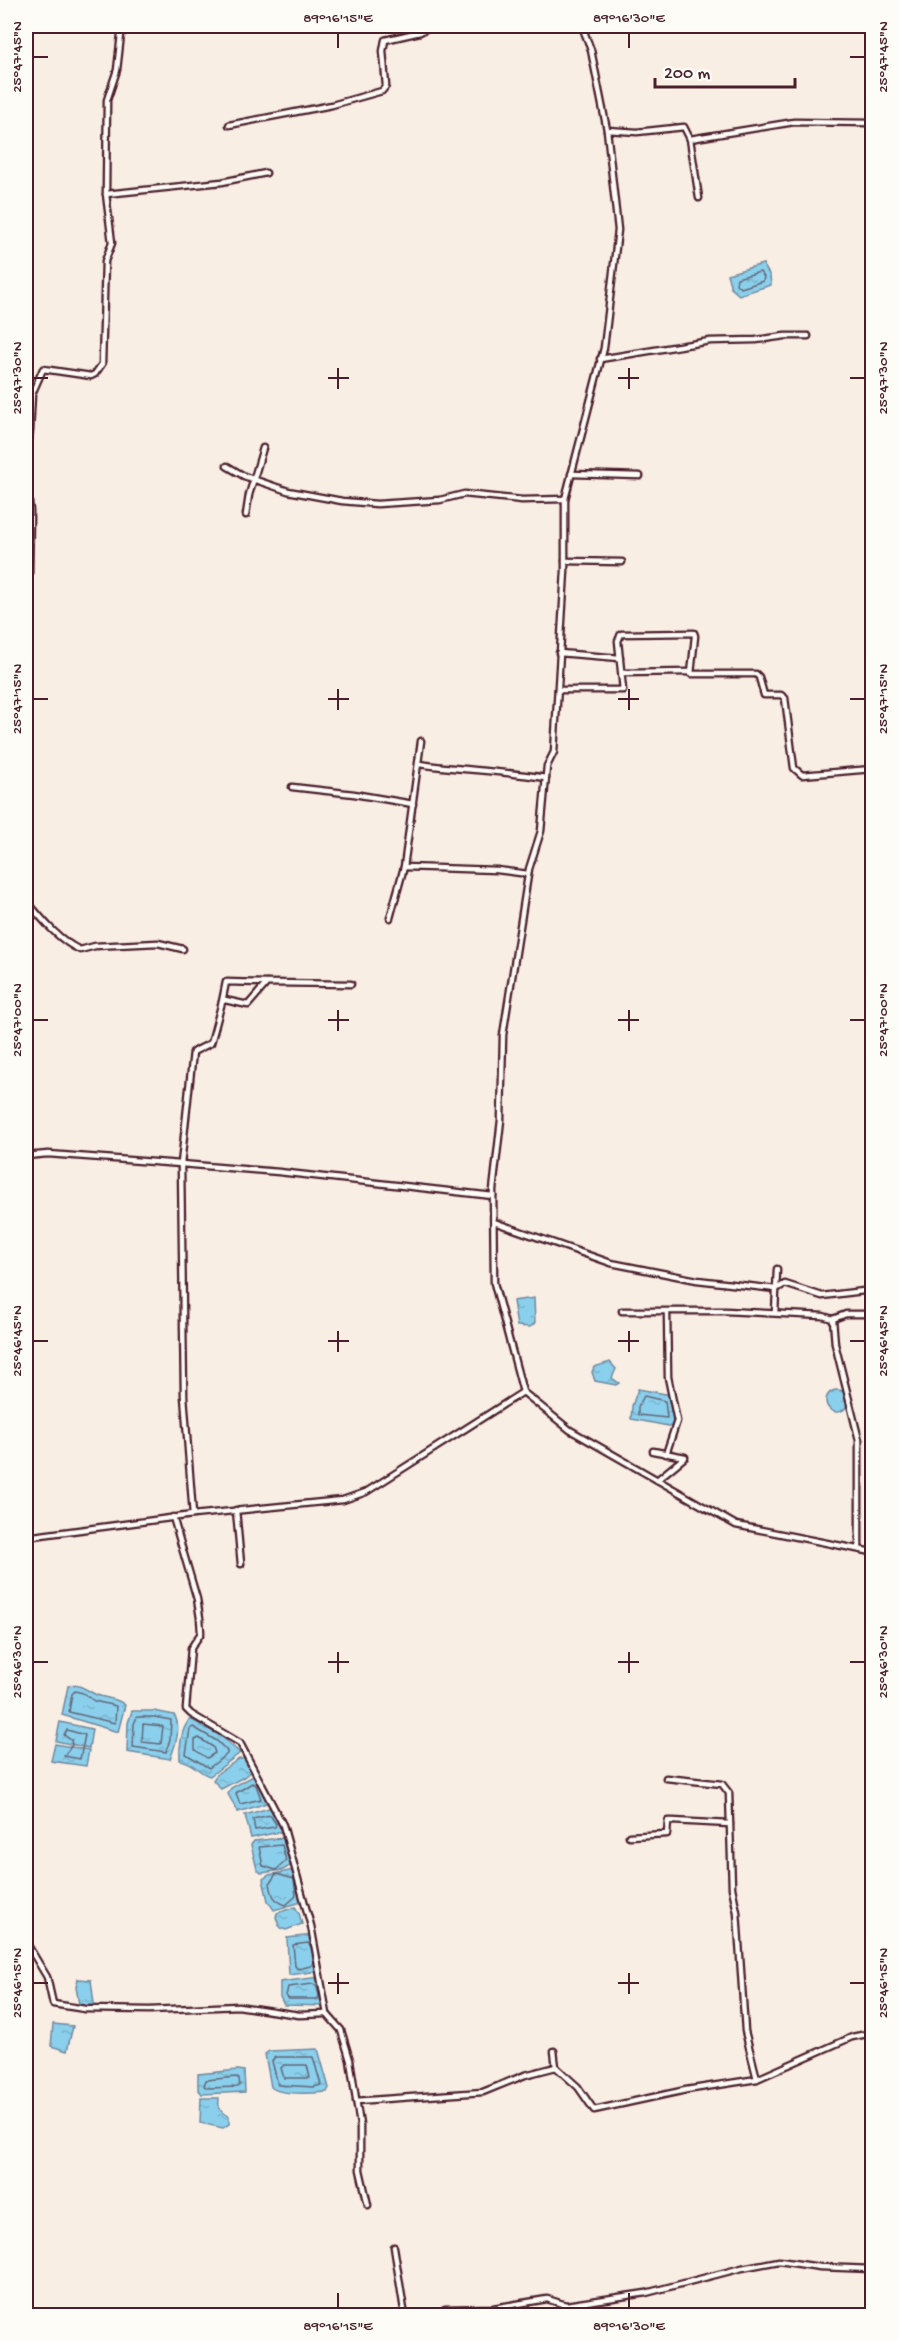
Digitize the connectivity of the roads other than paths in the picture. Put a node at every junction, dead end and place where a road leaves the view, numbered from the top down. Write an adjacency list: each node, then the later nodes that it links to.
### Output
1 (122, 26): 9 (street)
2 (431, 26): 5 (street)
3 (582, 26): 6 (street)
4 (873, 123): 7 (street)
5 (229, 125)
6 (607, 130): 7 (street); 12 (street)
7 (690, 139): 10 (street)
8 (266, 173): 9 (street)
9 (106, 194): 14 (street)
10 (699, 198)
11 (807, 336): 12 (street)
12 (600, 359): 16 (street)
13 (263, 448): 19 (street)
14 (26, 461)
15 (227, 466): 19 (street)
16 (571, 474): 17 (street); 20 (street)
17 (640, 476)
18 (26, 477): 24 (street)
19 (254, 479): 20 (street); 21 (street)
20 (565, 499): 22 (street)
21 (246, 515)
22 (565, 561): 23 (street); 25 (street)
23 (622, 562)
24 (26, 584)
25 (559, 653): 26 (street); 29 (street)
26 (620, 658): 27 (street); 28 (street)
27 (622, 672): 28 (street); 29 (street)
28 (690, 672): 32 (street)
29 (558, 690): 33 (street)
30 (421, 741): 31 (street)
31 (419, 764): 33 (street); 35 (street)
32 (873, 769)
33 (546, 778): 37 (street)
34 (292, 787): 35 (street)
35 (413, 804): 36 (street)
36 (404, 867): 37 (street); 39 (street)
37 (528, 874): 48 (street)
38 (26, 900): 40 (street)
39 (390, 918)
40 (183, 949)
41 (267, 983): 42 (street); 43 (street); 43 (street)
42 (351, 984)
43 (222, 1002): 47 (street)
44 (873, 1029): 45 (street)
45 (870, 1085)
46 (26, 1156): 47 (street)
47 (181, 1164): 48 (street); 63 (street)
48 (493, 1196): 49 (street)
49 (494, 1222): 51 (street); 58 (street)
50 (777, 1269): 51 (street)
51 (776, 1289): 52 (street); 55 (street)
52 (873, 1290)
53 (622, 1311): 54 (street)
54 (667, 1312): 55 (street); 60 (street)
55 (775, 1313): 57 (street)
56 (873, 1314): 57 (street)
57 (833, 1319): 66 (street)
58 (523, 1392): 61 (street); 62 (street)
59 (653, 1451): 60 (street)
60 (666, 1454): 61 (street)
61 (657, 1480): 66 (street)
62 (236, 1510): 63 (street); 68 (street)
63 (193, 1515): 64 (street)
64 (173, 1517): 65 (street); 73 (street)
65 (26, 1537)
66 (859, 1549): 67 (street)
67 (873, 1552)
68 (241, 1564)
69 (666, 1778): 70 (street)
70 (730, 1824): 71 (street); 77 (street)
71 (629, 1836)
72 (26, 1942): 73 (street)
73 (327, 2014): 78 (street)
74 (873, 2033): 77 (street)
75 (554, 2051): 76 (street)
76 (556, 2067): 77 (street); 78 (street)
77 (757, 2079)
78 (356, 2101): 79 (street)
79 (368, 2205)
80 (394, 2247): 82 (street)
81 (873, 2269): 83 (street)
82 (405, 2316)
83 (435, 2316)

